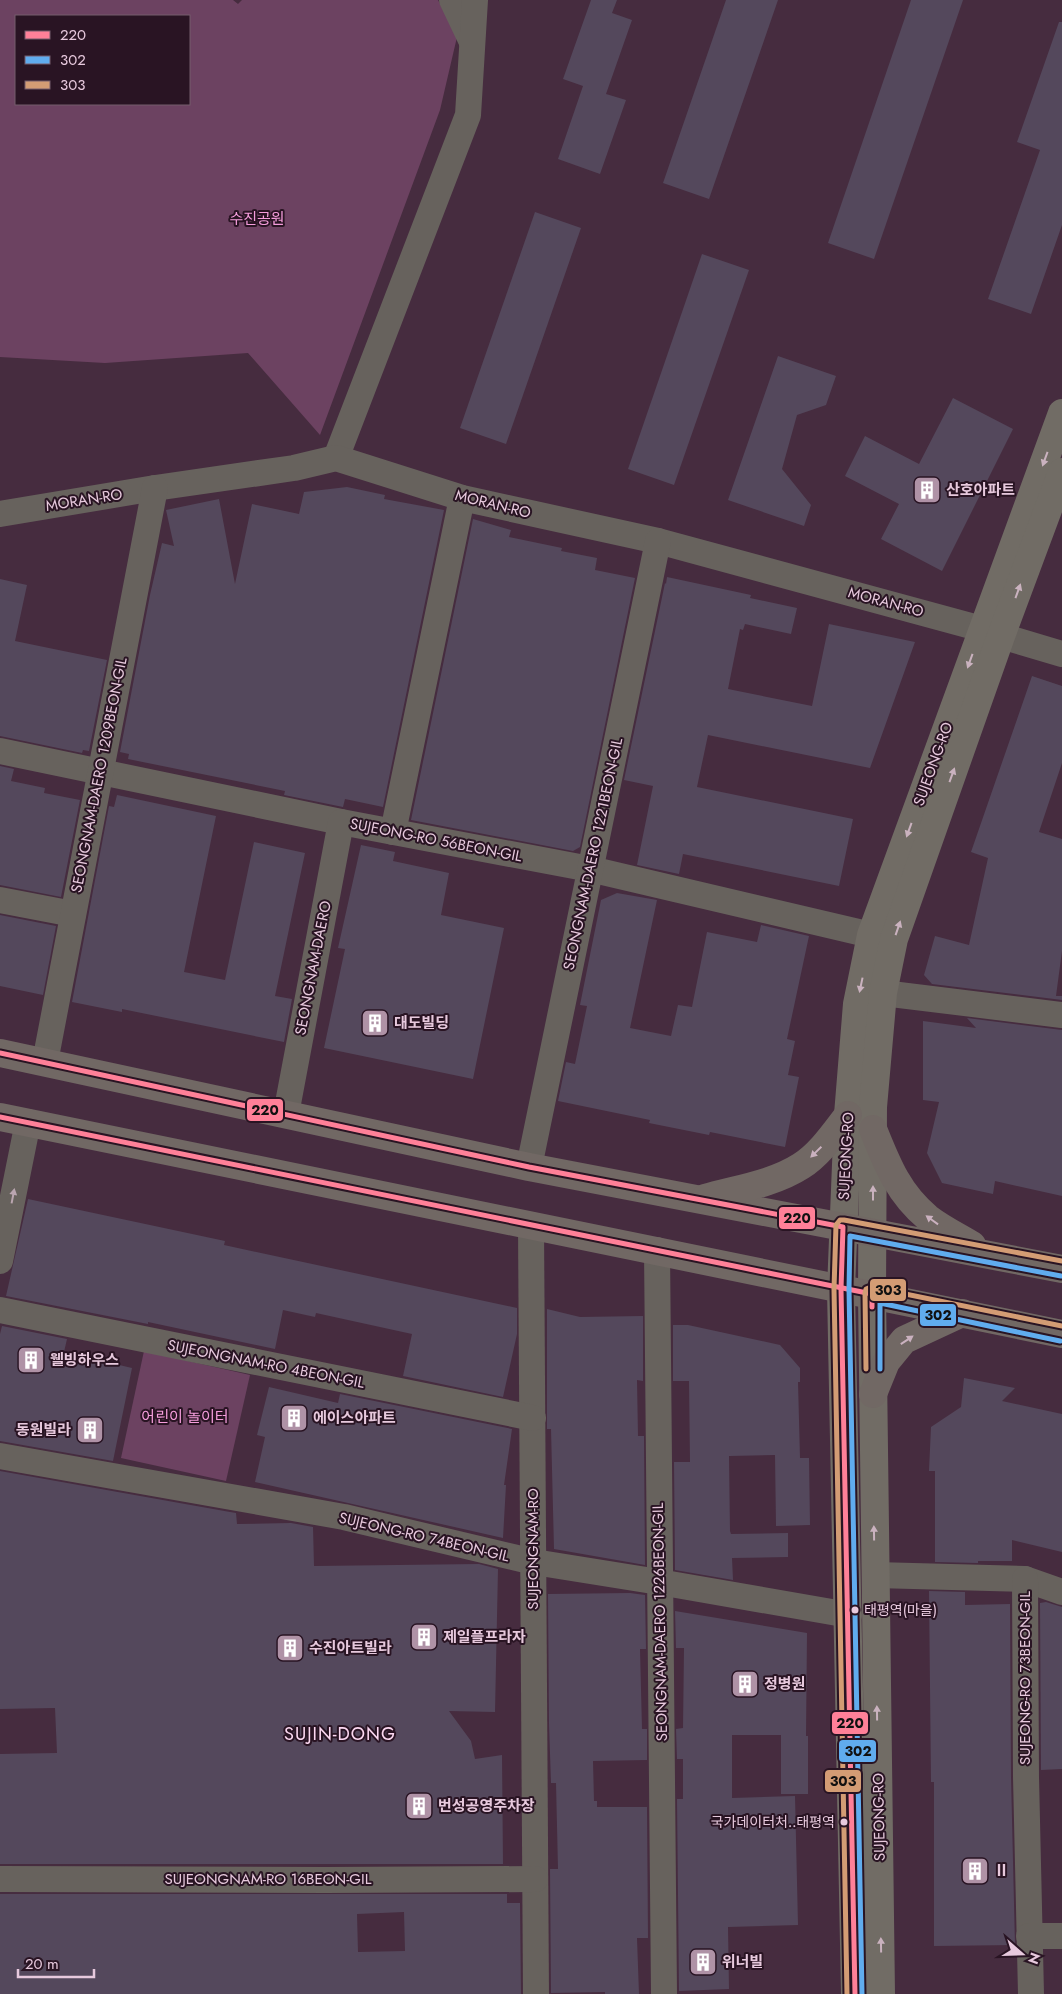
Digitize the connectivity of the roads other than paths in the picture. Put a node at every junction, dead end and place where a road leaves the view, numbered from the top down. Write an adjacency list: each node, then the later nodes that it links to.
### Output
1 (452, 0): 3 (street)
2 (475, 0): 3 (street)
3 (471, 41): 5 (street)
4 (1062, 413): 11 (main road, SUJEONG-RO, one-way to 11)
5 (336, 458): 7 (street, MORAN-RO); 8 (street, MORAN-RO)
6 (1062, 472): 11 (main road, SUJEONG-RO, one-way to 6)
7 (155, 488): 9 (street, MORAN-RO); 14 (street, SEONGNAM-DAERO 1209BEON-GIL)
8 (462, 498): 10 (street, MORAN-RO); 16 (street)
9 (0, 514)
10 (658, 541): 11 (street, MORAN-RO); 17 (street, SEONGNAM-DAERO 1221BEON-GIL)
11 (991, 633): 12 (street, MORAN-RO); 20 (main road, SUJEONG-RO, one-way to 20); 21 (main road, SUJEONG-RO, one-way to 11)
12 (1062, 654)
13 (0, 751): 14 (street, SUJEONG-RO 56BEON-GIL)
14 (100, 772): 15 (street, SUJEONG-RO 56BEON-GIL); 19 (street, SEONGNAM-DAERO 1209BEON-GIL)
15 (341, 822): 16 (street, SUJEONG-RO 56BEON-GIL); 25 (street, SEONGNAM-DAERO)
16 (393, 832): 17 (street, SUJEONG-RO 56BEON-GIL)
17 (590, 869): 20 (street, SUJEONG-RO 56BEON-GIL); 30 (street, SEONGNAM-DAERO 1221BEON-GIL)
18 (0, 900): 19 (street)
19 (73, 914): 24 (street, SEONGNAM-DAERO 1209BEON-GIL)
20 (871, 935): 26 (main road, SUJEONG-RO, one-way to 26)
21 (883, 993): 22 (street); 29 (main road, SUJEONG-RO)
22 (1062, 1016)
23 (0, 1053): 24 (main road)
24 (45, 1062): 25 (main road)
25 (286, 1114): 30 (main road)
26 (848, 1115): 31 (main road, one-way to 31); 33 (main road, SUJEONG-RO)
27 (0, 1117): 28 (main road)
28 (28, 1122): 32 (main road); 37 (street, one-way to 28)
29 (873, 1129): 34 (main road, SUJEONG-RO, one-way to 29); 36 (main road, one-way to 29)
30 (529, 1167): 31 (main road)
31 (698, 1200): 33 (main road)
32 (532, 1225): 35 (main road); 45 (street, SUJEONGNAM-RO)
33 (842, 1227): 34 (main road); 39 (main road, SUJEONG-RO)
34 (873, 1232): 36 (main road); 40 (main road, SUJEONG-RO)
35 (657, 1250): 39 (main road); 50 (street, SEONGNAM-DAERO 1226BEON-GIL)
36 (988, 1255): 38 (main road)
37 (0, 1261)
38 (1062, 1269)
39 (842, 1288): 40 (main road); 52 (main road, SUJEONG-RO)
40 (872, 1294): 42 (main road); 44 (main road, SUJEONG-RO)
41 (0, 1310): 45 (street, SUJEONGNAM-RO 4BEON-GIL)
42 (962, 1313): 43 (main road); 44 (main road, one-way to 42)
43 (1062, 1334)
44 (873, 1394): 48 (main road, SUJEONG-RO, one-way to 44)
45 (533, 1418): 47 (street, SUJEONGNAM-RO)
46 (0, 1456): 47 (street, SUJEONG-RO 74BEON-GIL)
47 (534, 1562): 50 (street, SUJEONG-RO 74BEON-GIL); 53 (street, SUJEONGNAM-RO)
48 (875, 1575): 49 (street, SUJEONG-RO 73BEON-GIL); 60 (main road, SUJEONG-RO, one-way to 48)
49 (1025, 1579): 51 (street, SUJEONG-RO 73BEON-GIL); 55 (street, SUJEONG-RO 73BEON-GIL)
50 (659, 1582): 52 (street, SUJEONG-RO 74BEON-GIL); 58 (street, SEONGNAM-DAERO 1226BEON-GIL)
51 (1062, 1592)
52 (849, 1616): 59 (main road, SUJEONG-RO)
53 (535, 1878): 54 (street, SUJEONGNAM-RO 16BEON-GIL); 57 (street, SUJEONGNAM-RO)
54 (0, 1879)
55 (1029, 1936): 56 (street); 61 (street, SUJEONG-RO 73BEON-GIL)
56 (1062, 1936)
57 (536, 1994)
58 (664, 1994)
59 (855, 1994)
60 (881, 1994)
61 (1031, 1994)

